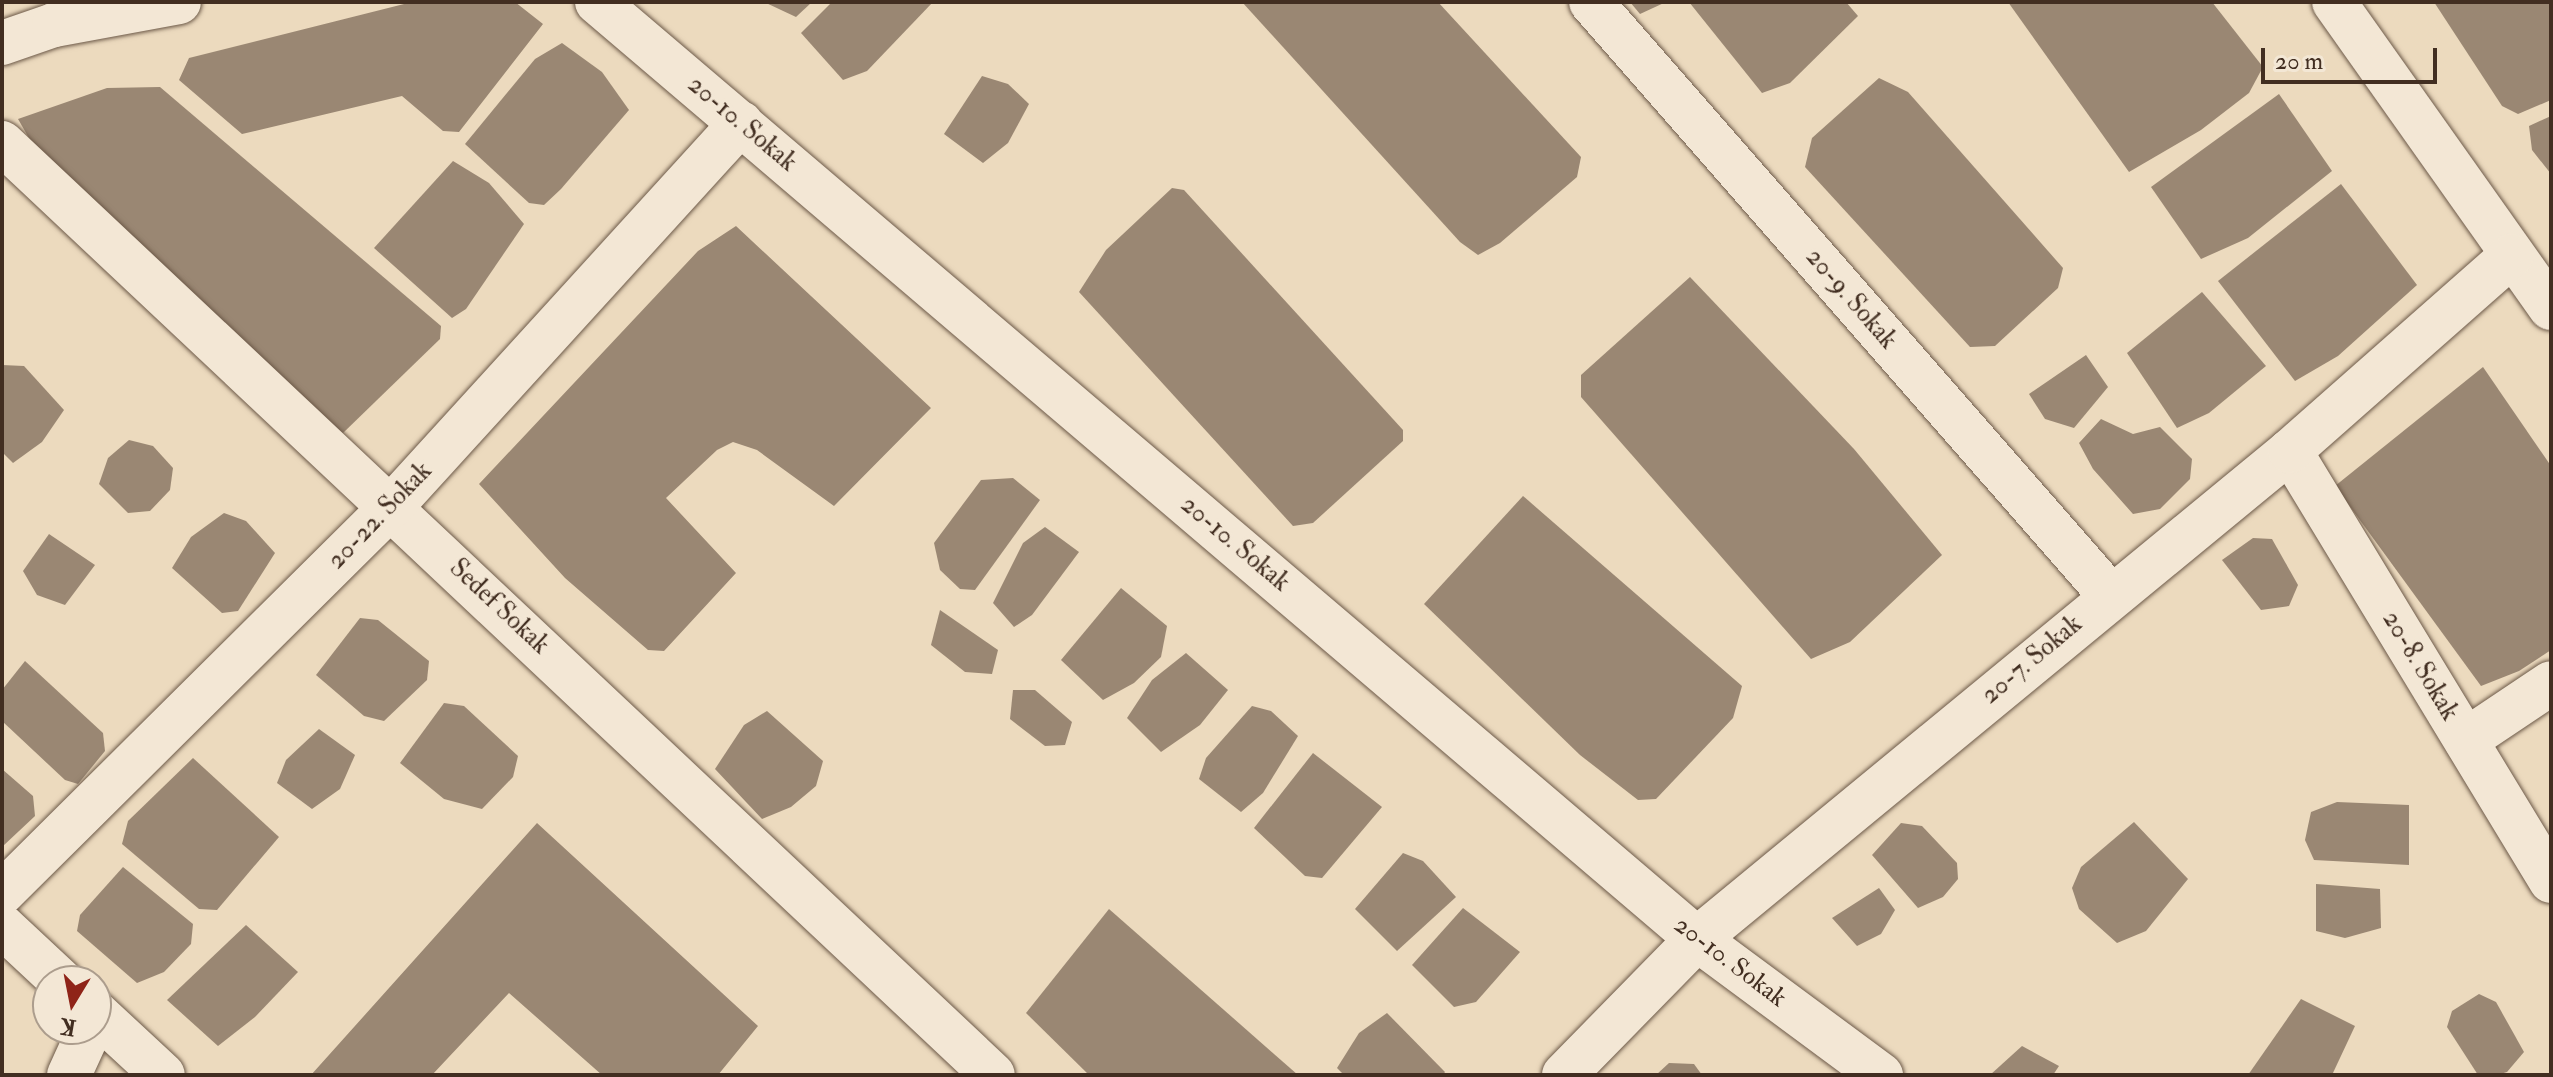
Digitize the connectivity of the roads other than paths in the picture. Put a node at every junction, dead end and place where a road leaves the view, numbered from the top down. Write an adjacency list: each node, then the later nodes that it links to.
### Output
1 (179, 2): 5 (street)
2 (597, 2): 6 (street, 20-10. Sokak)
3 (1591, 2): 12 (street, 20-9. Sokak)
4 (2334, 2): 8 (street)
5 (2, 43)
6 (741, 123): 11 (street, 20-22. Sokak); 18 (street, 20-10. Sokak)
7 (2, 143): 11 (street, Sedef Sokak)
8 (2511, 256): 9 (street); 10 (street, 20-7. Sokak)
9 (2551, 308)
10 (2290, 451): 12 (street, 20-7. Sokak); 14 (street, 20-8. Sokak)
11 (392, 506): 16 (street, 20-22. Sokak); 24 (street, Sedef Sokak)
12 (2110, 595): 18 (street, 20-7. Sokak)
13 (2551, 683): 14 (street)
14 (2466, 740): 15 (street, 20-8. Sokak)
15 (2551, 881)
16 (2, 893)
17 (2, 926): 19 (street)
18 (1697, 939): 25 (street, 20-7. Sokak); 26 (street, 20-10. Sokak)
19 (44, 965)
20 (112, 1029): 23 (street)
21 (83, 1045): 22 (street)
22 (69, 1075)
23 (163, 1075)
24 (993, 1075)
25 (1564, 1075)
26 (1881, 1075)

